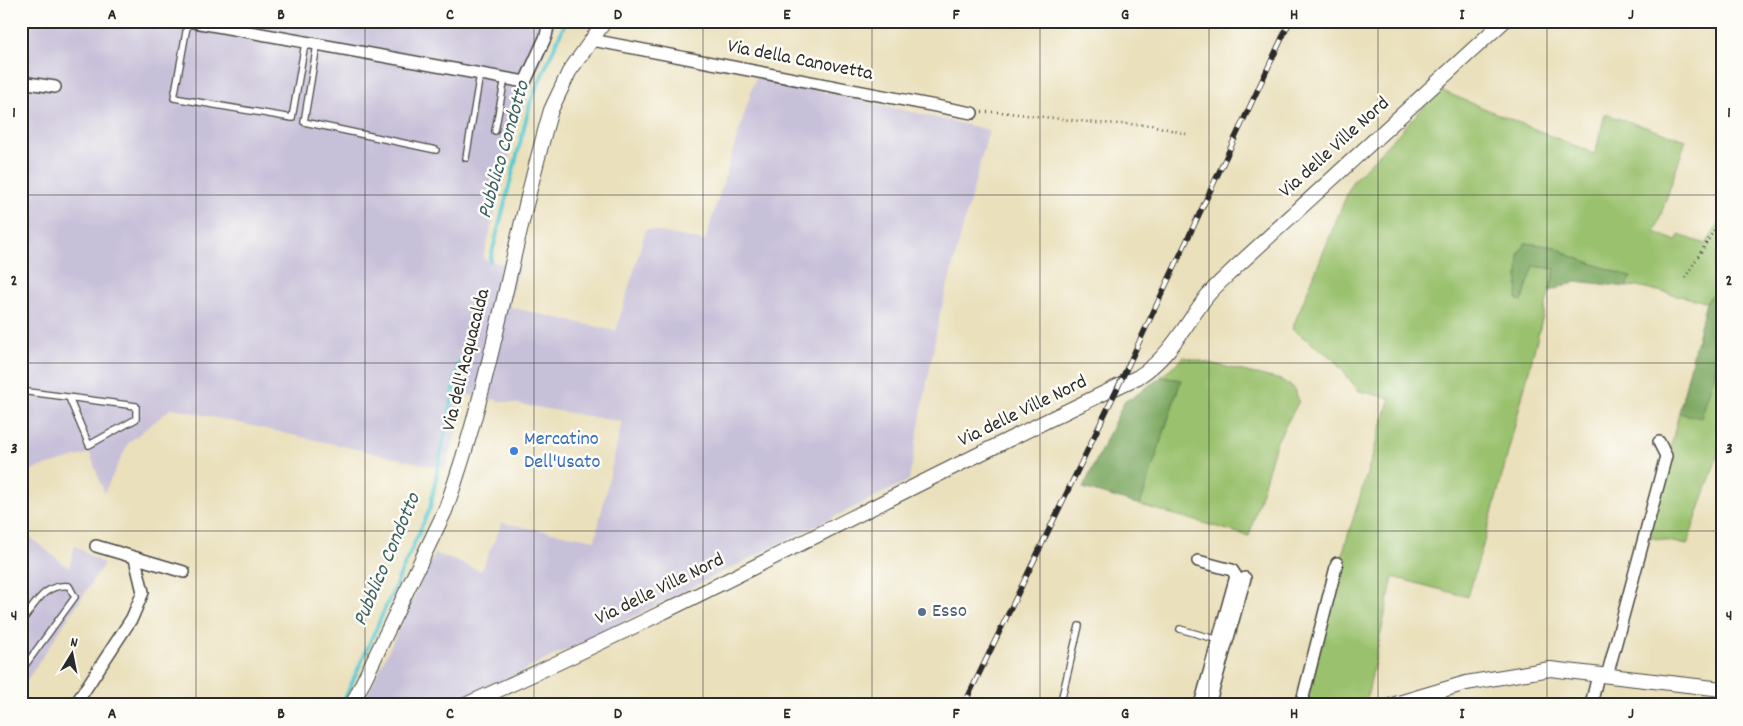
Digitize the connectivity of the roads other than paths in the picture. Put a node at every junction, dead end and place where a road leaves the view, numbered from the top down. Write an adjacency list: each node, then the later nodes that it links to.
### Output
1 (188, 21): 6 (street); 8 (lane)
2 (255, 21): 6 (street)
3 (549, 21): 11 (street)
4 (605, 21): 7 (street, Via dell'Acquacalda)
5 (1504, 21): 36 (street, Via delle Ville Nord)
6 (253, 34): 8 (street)
7 (592, 40): 14 (street, Via della Canovetta); 35 (street, Via dell'Acquacalda)
8 (305, 43): 9 (street)
9 (317, 45): 10 (street); 16 (lane)
10 (480, 74): 11 (street); 17 (lane)
11 (505, 78): 15 (lane)
12 (21, 82): 13 (street)
13 (55, 88)
14 (972, 113)
15 (495, 131)
16 (436, 150)
17 (466, 158)
18 (21, 391): 19 (lane)
19 (69, 398): 19 (lane)
20 (1659, 442): 32 (street)
21 (96, 546): 22 (street)
22 (134, 559): 25 (street); 34 (street)
23 (1198, 561): 30 (street)
24 (1338, 563): 40 (street)
25 (184, 572)
26 (1245, 578): 39 (street)
27 (21, 622): 31 (lane)
28 (1079, 626): 37 (lane)
29 (1180, 629): 30 (lane)
30 (1218, 640): 38 (street)
31 (21, 671)
32 (1603, 675): 33 (street); 41 (street); 42 (street)
33 (1721, 689): 43 (lane)
34 (75, 705)
35 (352, 705)
36 (465, 705)
37 (1060, 705)
38 (1200, 705)
39 (1209, 705)
40 (1301, 705)
41 (1392, 705)
42 (1592, 705)
43 (1718, 705)

